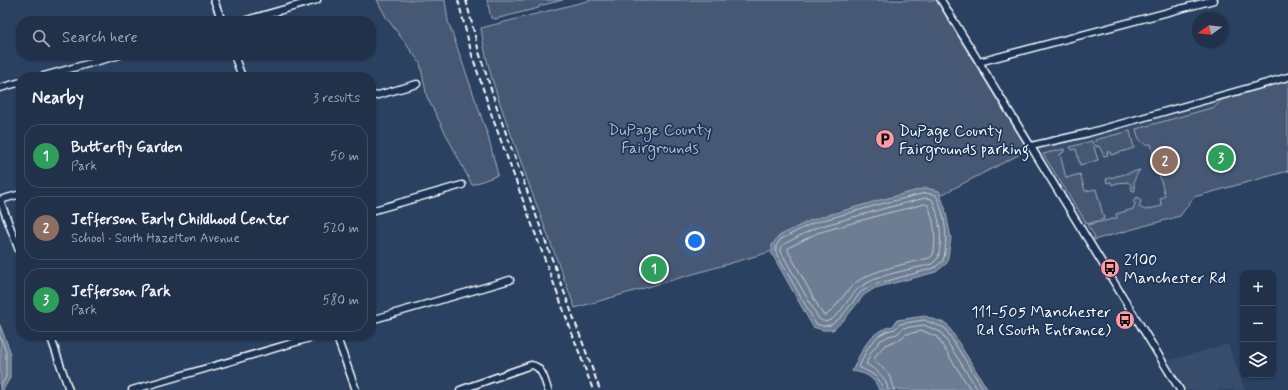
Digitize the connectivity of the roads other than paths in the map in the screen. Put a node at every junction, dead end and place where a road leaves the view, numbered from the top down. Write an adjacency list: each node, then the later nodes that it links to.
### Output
1 (214, 0): 5 (street)
2 (316, 0): 6 (street)
3 (941, 0): 9 (street)
4 (1214, 0): 9 (street)
5 (220, 16)
6 (260, 16)
7 (102, 60): 10 (street)
8 (236, 60): 11 (street)
9 (979, 62): 17 (street)
10 (58, 72)
11 (240, 72)
12 (1288, 77): 17 (street)
13 (16, 83): 15 (street)
14 (417, 84): 16 (street)
15 (0, 88)
16 (376, 96)
17 (1030, 146): 33 (street)
18 (462, 185): 21 (street)
19 (16, 195): 20 (street)
20 (0, 200): 22 (street)
21 (376, 210)
22 (16, 243)
23 (510, 280): 24 (street)
24 (376, 319)
25 (52, 340): 28 (street)
26 (303, 340): 29 (street)
27 (338, 340): 30 (street)
28 (69, 390)
29 (132, 390)
30 (356, 390)
31 (460, 390): 32 (street)
32 (548, 390)
33 (1180, 390)

